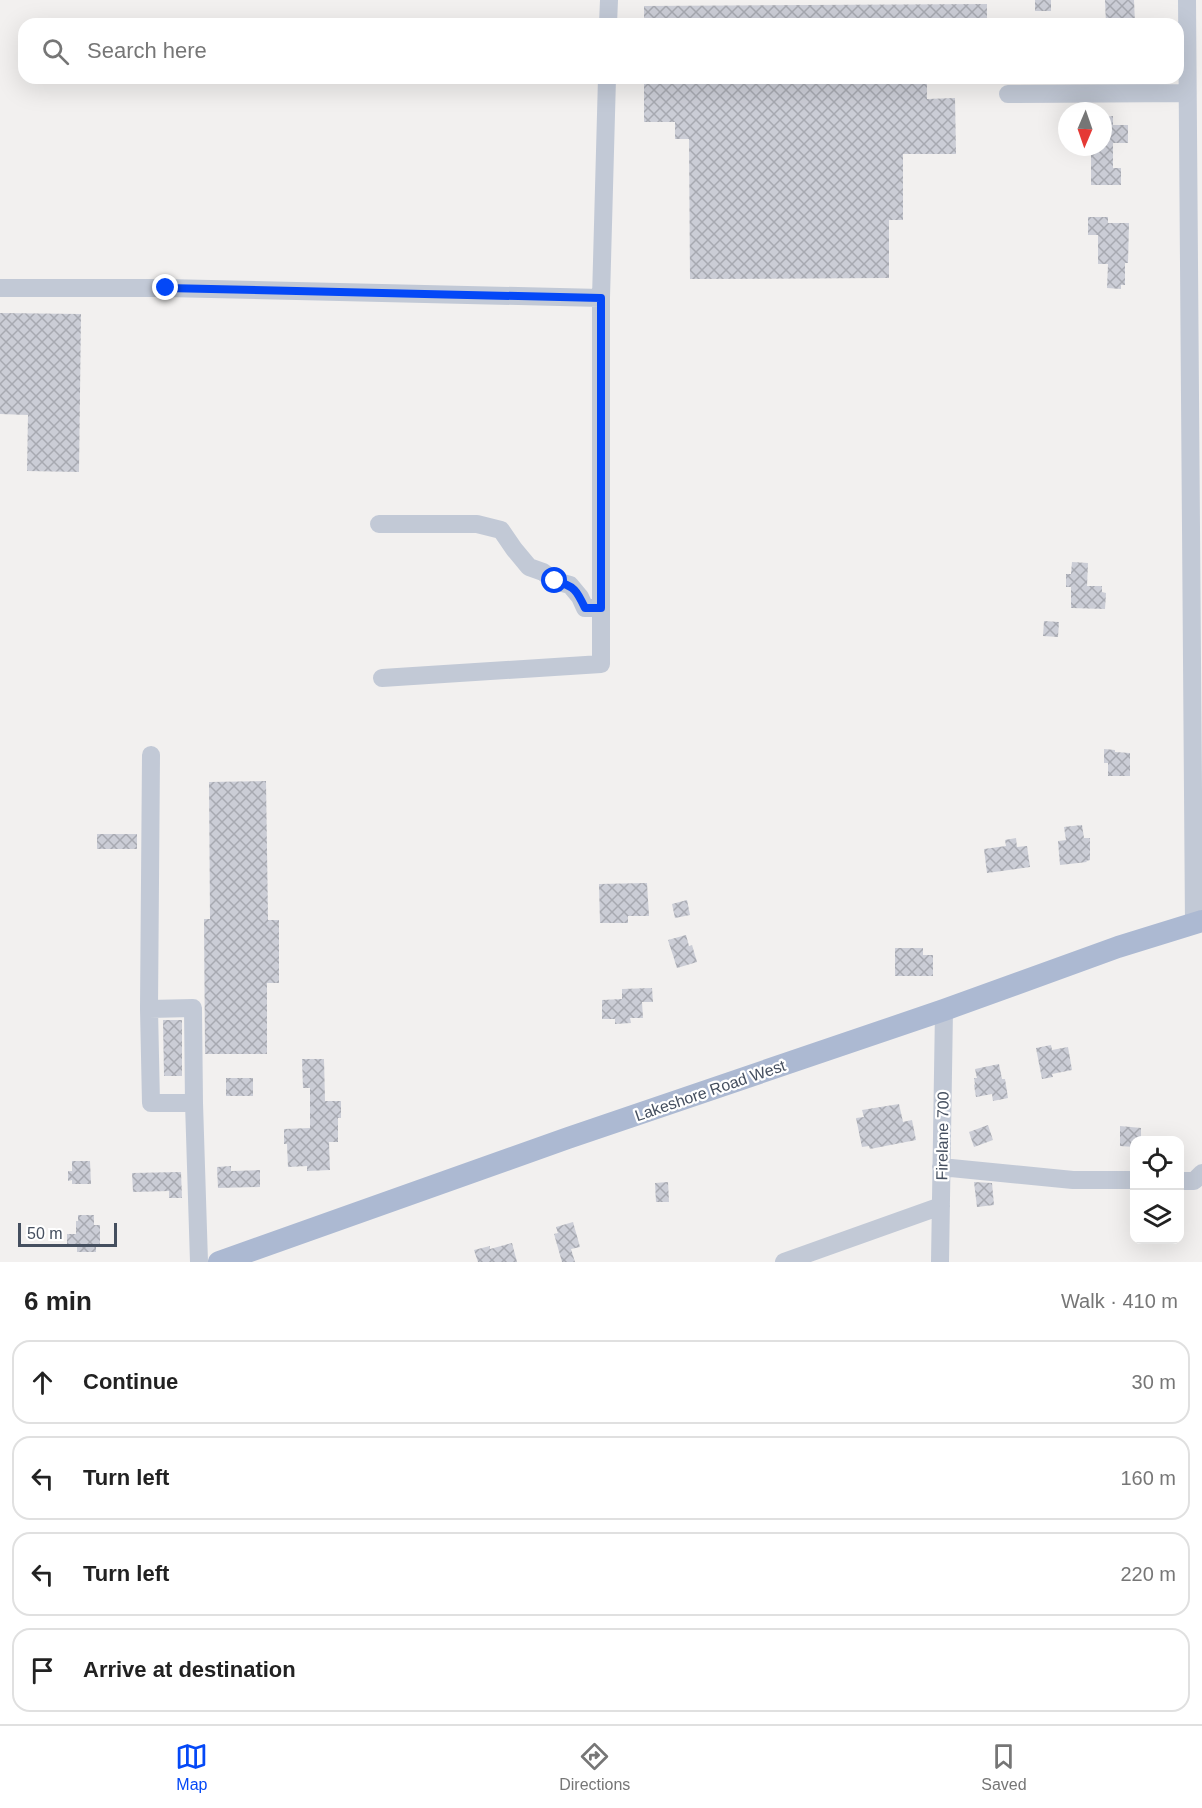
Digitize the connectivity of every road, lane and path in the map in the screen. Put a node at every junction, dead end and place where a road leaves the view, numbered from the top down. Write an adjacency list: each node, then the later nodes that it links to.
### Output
1 (609, 0): 3 (street)
2 (1187, 0): 5 (street)
3 (608, 18)
4 (607, 84): 8 (street)
5 (1187, 93): 6 (street); 13 (street)
6 (1008, 94)
7 (0, 288): 8 (street)
8 (601, 298): 10 (street)
9 (380, 524): 10 (street)
10 (601, 608): 11 (street)
11 (382, 678)
12 (151, 754): 14 (street)
13 (1198, 923): 15 (main road, Lakeshore Road West)
14 (149, 1009): 16 (street); 16 (street)
15 (944, 1010): 17 (street, Firelane 700); 23 (main road, Lakeshore Road West)
16 (194, 1103): 22 (street)
17 (941, 1167): 19 (street); 21 (street, Firelane 700)
18 (1202, 1173): 20 (street)
19 (1130, 1180)
20 (1184, 1181)
21 (941, 1206): 24 (street); 25 (street, Firelane 700)
22 (199, 1262)
23 (219, 1262)
24 (784, 1262)
25 (940, 1262)

